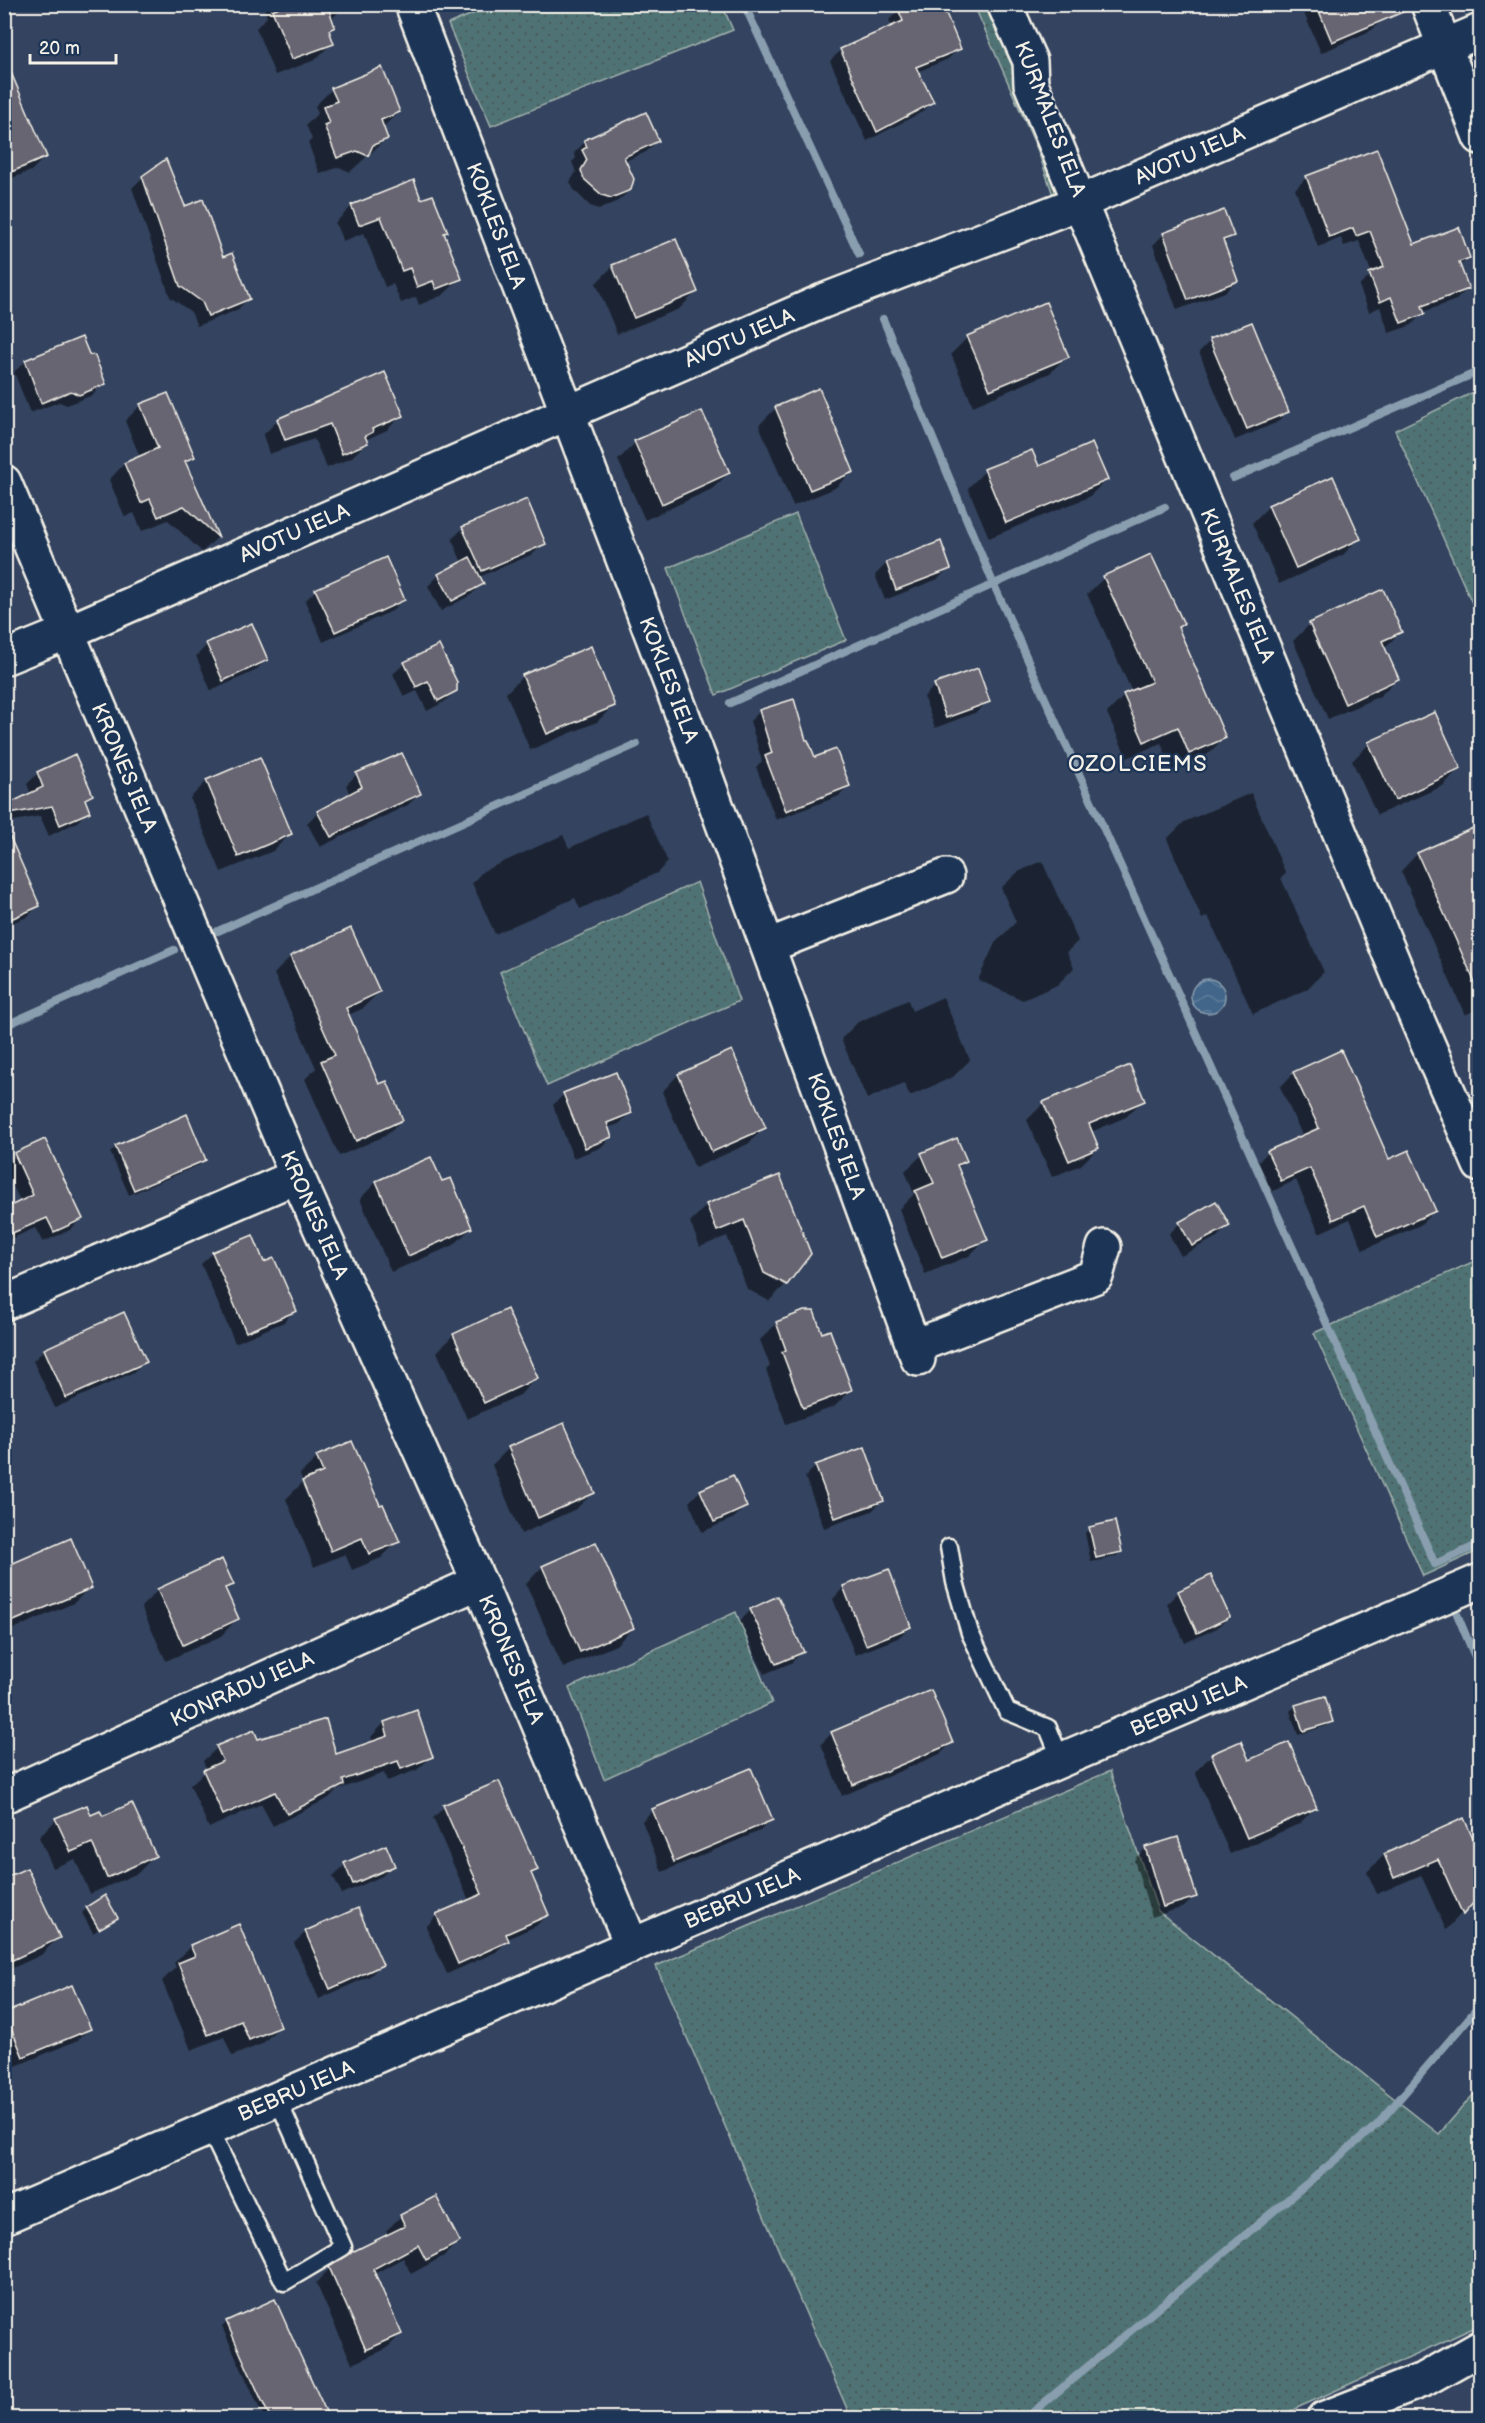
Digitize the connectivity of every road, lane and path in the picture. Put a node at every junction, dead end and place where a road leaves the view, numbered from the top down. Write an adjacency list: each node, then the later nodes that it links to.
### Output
1 (412, 4): 8 (street, KOKLES IELA)
2 (1004, 4): 7 (street, KURMALES IELA)
3 (1428, 4): 5 (street)
4 (1480, 31): 5 (street, AVOTU IELA)
5 (1444, 48): 6 (street); 7 (street, AVOTU IELA)
6 (1480, 137)
7 (1081, 202): 8 (street, AVOTU IELA); 14 (street, KURMALES IELA)
8 (569, 413): 10 (street, AVOTU IELA); 13 (street, KOKLES IELA)
9 (4, 482): 10 (street, KRONES IELA)
10 (69, 632): 11 (street, AVOTU IELA); 15 (street, KRONES IELA)
11 (4, 658)
12 (946, 876): 13 (street)
13 (768, 946): 16 (street, KOKLES IELA)
14 (1480, 1165)
15 (297, 1176): 17 (street); 20 (street, KRONES IELA)
16 (1104, 1247)
17 (4, 1303)
18 (949, 1547): 21 (lane)
19 (1480, 1581): 21 (street, BEBRU IELA)
20 (479, 1582): 22 (street, KONRĀDU IELA); 23 (street, KRONES IELA)
21 (1061, 1760): 23 (street, BEBRU IELA)
22 (4, 1796)
23 (632, 1946): 24 (street, BEBRU IELA)
24 (277, 2098): 25 (street, BEBRU IELA); 25 (lane)
25 (209, 2128): 26 (street, BEBRU IELA)
26 (4, 2217)
27 (1480, 2348): 28 (street)
28 (1324, 2418)

